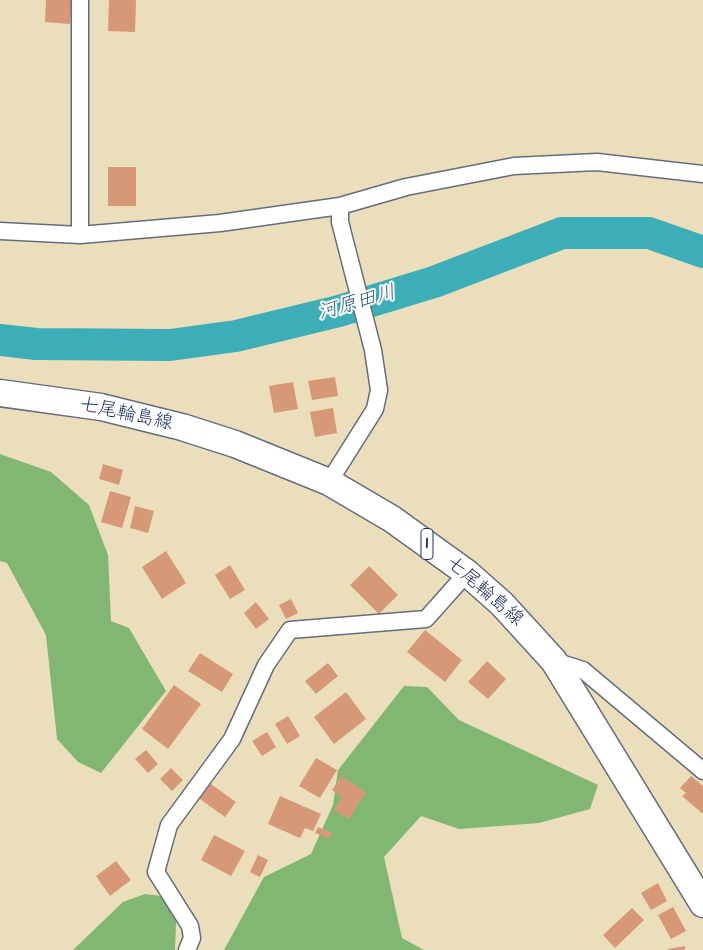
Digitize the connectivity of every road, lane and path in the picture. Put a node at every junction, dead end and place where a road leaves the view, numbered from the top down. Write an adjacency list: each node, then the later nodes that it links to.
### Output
1 (80, 0): 5 (street)
2 (703, 174): 3 (street)
3 (340, 214): 5 (street); 7 (street)
4 (0, 231): 5 (street)
5 (80, 235)
6 (0, 393): 7 (main road, 七尾輪島線 / 1)
7 (329, 482): 8 (main road, 七尾輪島線 / 1)
8 (467, 573): 9 (main road, 七尾輪島線 / 1); 12 (street)
9 (554, 661): 10 (street); 11 (main road, 七尾輪島線 / 1)
10 (703, 772)
11 (703, 904)
12 (187, 950)

